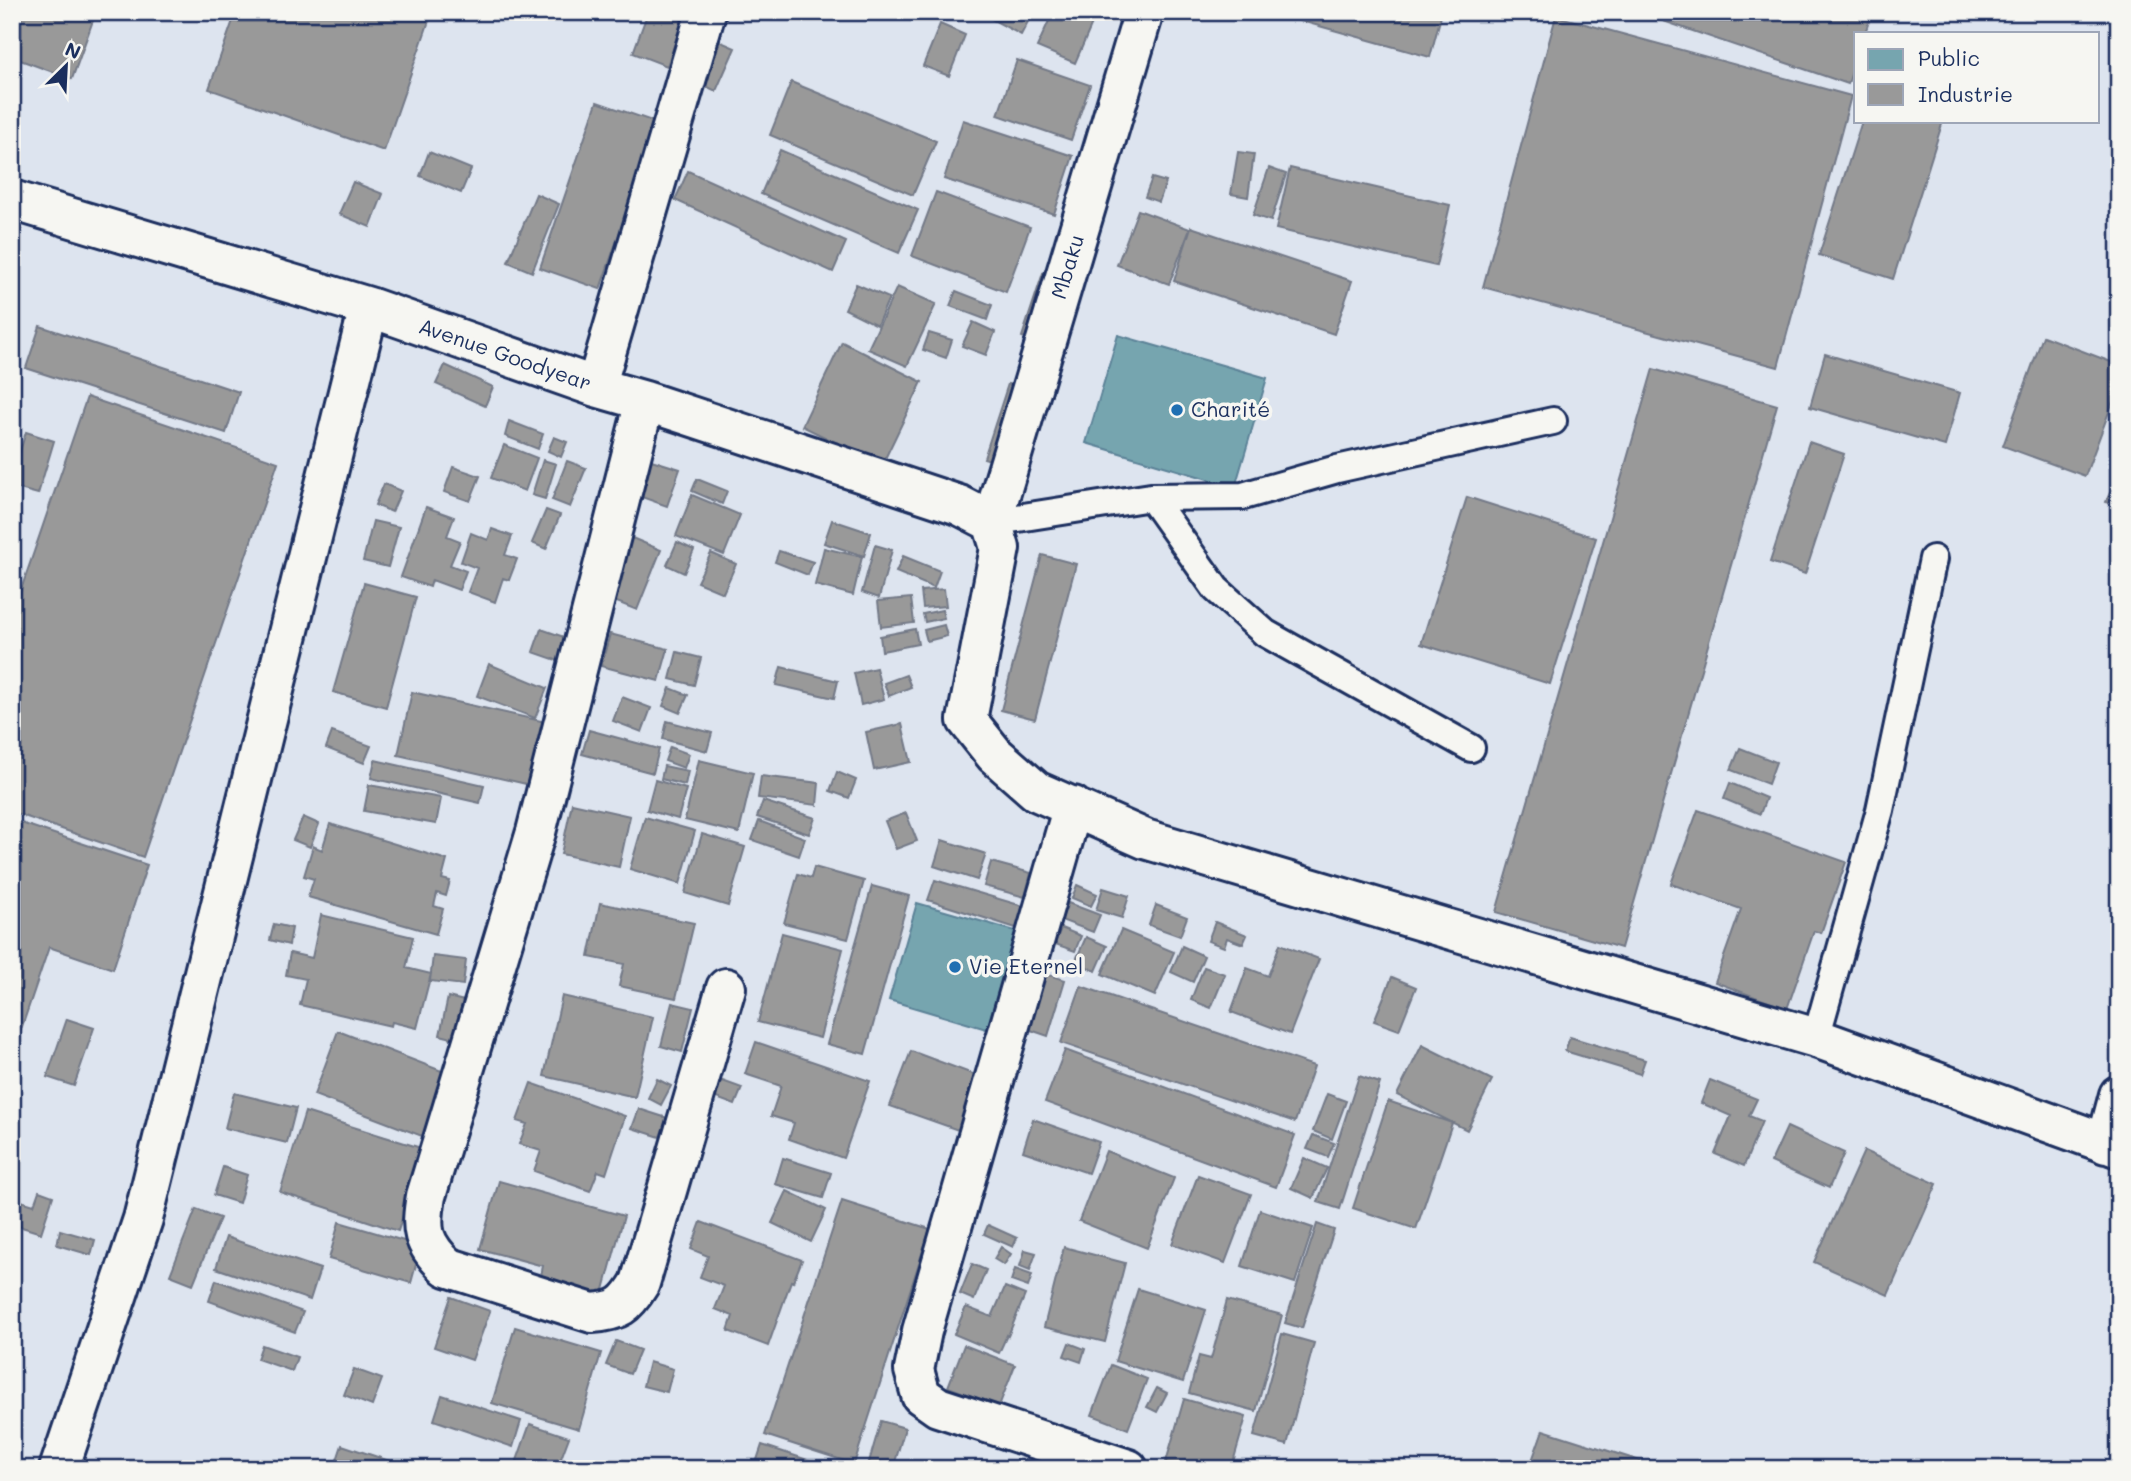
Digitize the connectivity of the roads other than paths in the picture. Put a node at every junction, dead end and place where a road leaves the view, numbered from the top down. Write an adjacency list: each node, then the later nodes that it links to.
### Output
1 (706, 12): 5 (street)
2 (1144, 12): 9 (street, Mbaku)
3 (12, 200): 4 (street, Avenue Goodyear)
4 (369, 307): 5 (street, Avenue Goodyear); 17 (street)
5 (596, 387): 6 (street, Avenue Goodyear)
6 (645, 401): 9 (street, Avenue Goodyear); 13 (street)
7 (1553, 421): 8 (lane)
8 (1151, 497): 9 (lane); 11 (lane)
9 (992, 522): 12 (street)
10 (1933, 559): 14 (lane)
11 (1471, 748)
12 (1073, 806): 14 (street); 18 (street)
13 (726, 988)
14 (1816, 1038): 16 (street)
15 (2119, 1095): 16 (street)
16 (2112, 1146)
17 (59, 1469)
18 (1128, 1469)

